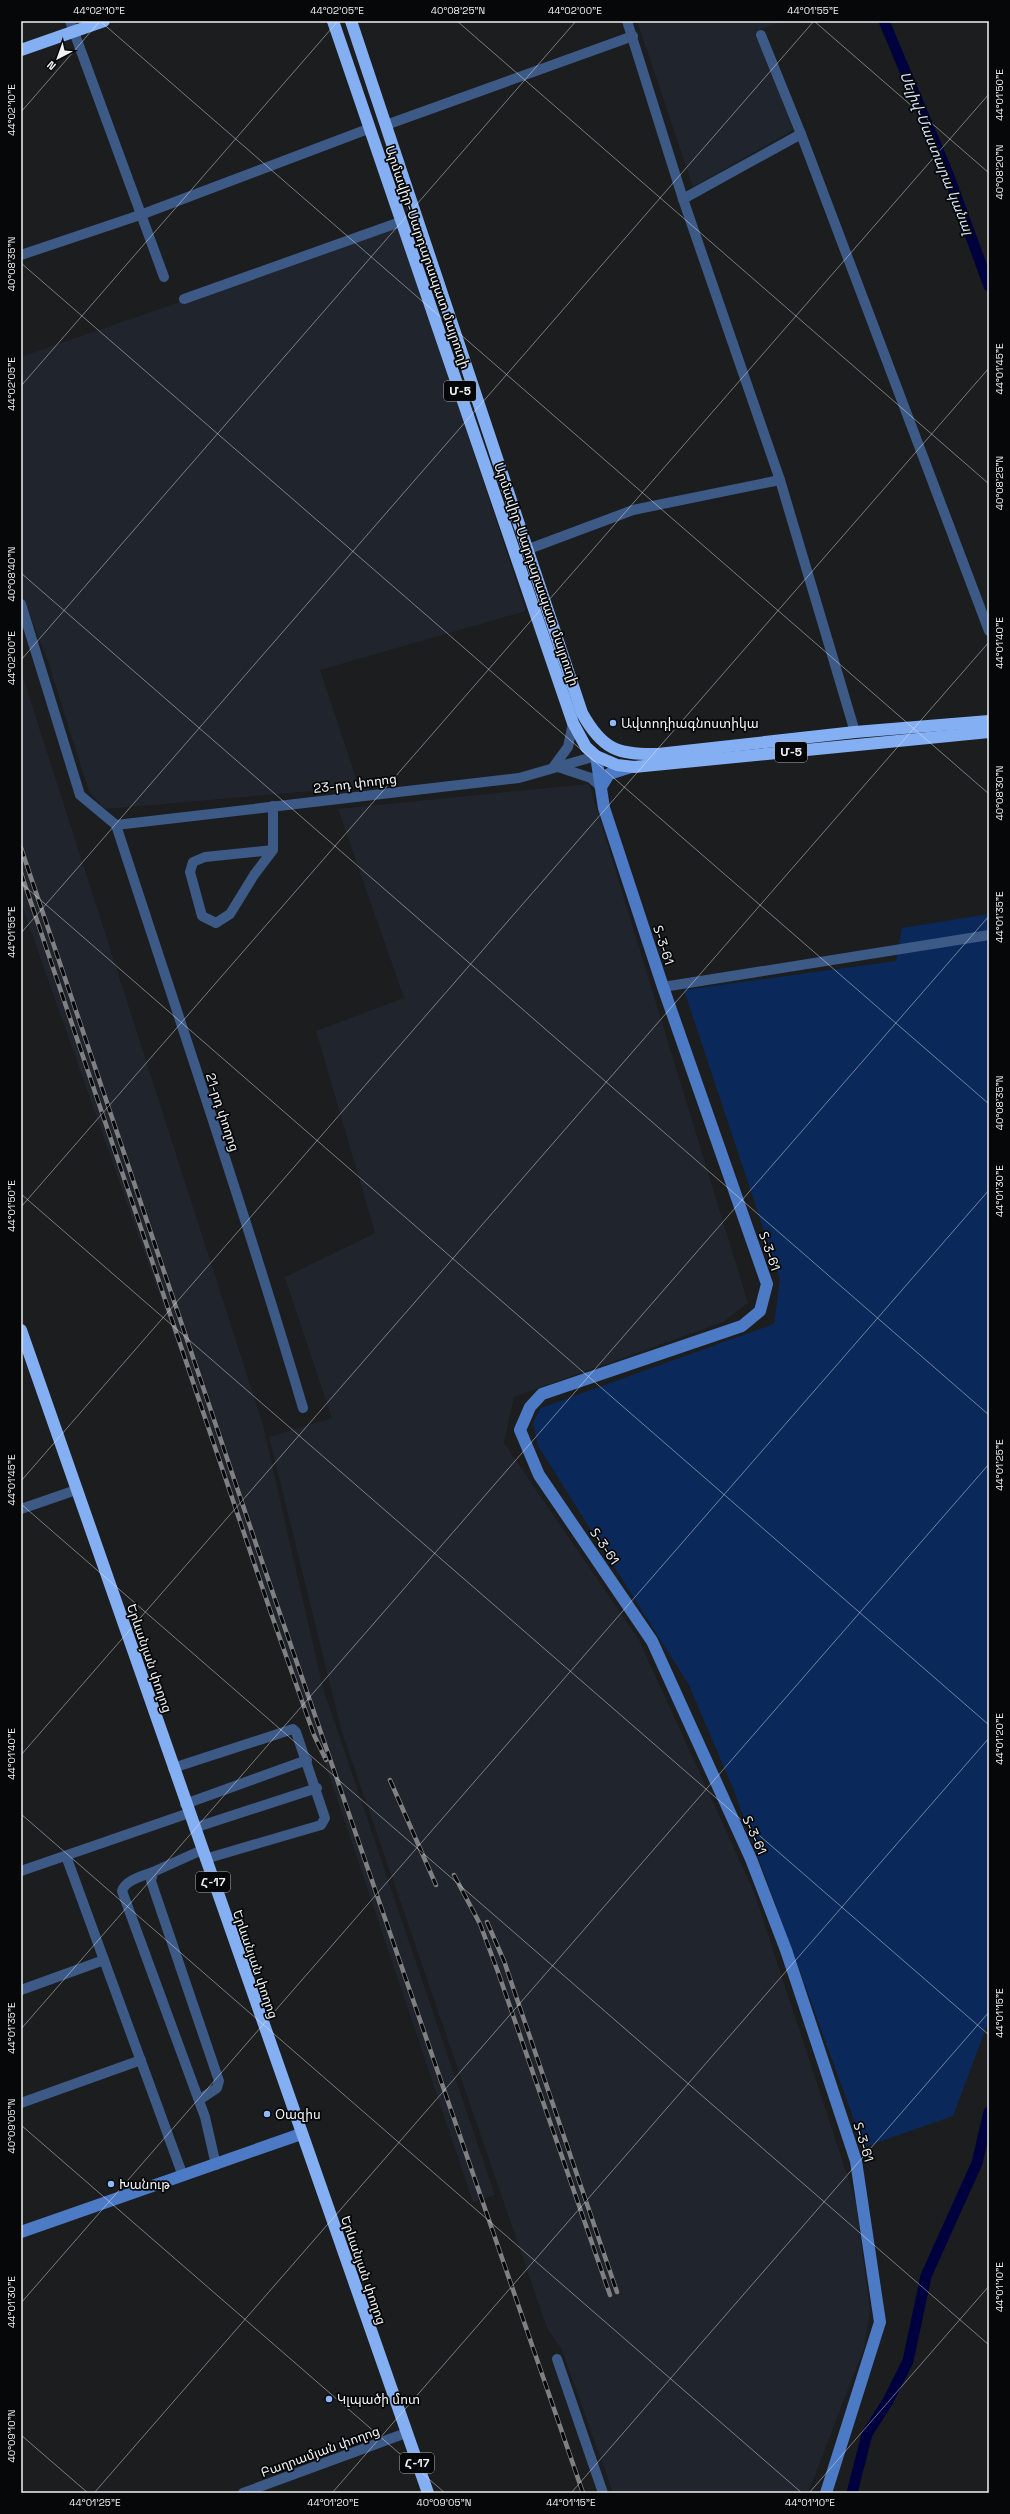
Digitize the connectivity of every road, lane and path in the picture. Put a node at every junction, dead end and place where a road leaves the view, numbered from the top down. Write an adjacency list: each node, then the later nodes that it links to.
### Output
1 (104, 21): 5 (highway)
2 (333, 21): 10 (highway, Արմավիր-Սարդարապատ մայրուղի / Մ-5)
3 (351, 21): 9 (highway, Արմավիր-Սարդարապատ մայրուղի / Մ-5)
4 (627, 21): 6 (street)
5 (72, 26): 8 (highway); 13 (street)
6 (633, 36): 9 (street); 12 (street)
7 (761, 36): 11 (street)
8 (21, 50)
9 (386, 125): 18 (highway, Արմավիր-Սարդարապատ մայրուղի / Մ-5)
10 (368, 129): 13 (street); 14 (highway, Արմավիր-Սարդարապատ մայրուղի / Մ-5)
11 (801, 134): 12 (street); 23 (street)
12 (683, 199): 20 (street)
13 (143, 214): 15 (street); 16 (street)
14 (400, 222): 17 (street); 19 (highway, Արմավիր-Սարդարապատ մայրուղի / Մ-5)
15 (21, 255)
16 (164, 277)
17 (184, 299)
18 (481, 414): 19 (highway); 21 (highway, Արմավիր-Սարդարապատ մայրուղի / Մ-5)
19 (469, 417): 25 (highway, Արմավիր-Սարդարապատ մայրուղի / Մ-5)
20 (780, 480): 21 (street); 26 (street)
21 (526, 550): 28 (highway, Արմավիր-Սարդարապատ մայրուղի / Մ-5)
22 (21, 604): 34 (street)
23 (989, 631)
24 (989, 721): 26 (highway, Արմավիր-Սարդարապատ մայրուղի / Մ-5)
25 (573, 723): 29 (highway, Արմավիր-Սարդարապատ մայրուղի / Մ-5); 30 (street)
26 (855, 732): 28 (highway, Արմավիր-Սարդարապատ մայրուղի / Մ-5)
27 (989, 732): 31 (highway, Արմավիր-Սարդարապատ մայրուղի / Մ-5)
28 (603, 743): 29 (highway)
29 (596, 756): 30 (street, 23-րդ փողոց); 31 (highway, Արմավիր-Սարդարապատ մայրուղի / Մ-5); 32 (street, Տ-3-61 / Տ-3-61)
30 (554, 766): 32 (street); 33 (street, 23-րդ փողոց)
31 (633, 767): 32 (street)
32 (601, 787): 37 (street, Տ-3-61 / Տ-3-61)
33 (273, 806): 34 (street, 23-րդ փողոց); 35 (street)
34 (116, 825): 39 (street, 21-րդ փողոց)
35 (273, 850): 35 (street)
36 (989, 935): 37 (street)
37 (663, 987): 65 (street, Տ-3-61 / Տ-3-61)
38 (21, 1330): 40 (highway, Երևանյան փողոց / Հ-17)
39 (303, 1408)
40 (76, 1490): 41 (street); 43 (highway, Երևանյան փողոց / Հ-17)
41 (21, 1509)
42 (306, 1760): 43 (street); 44 (street); 45 (street)
43 (173, 1768): 45 (highway, Երևանյան փողոց / Հ-17)
44 (317, 1788): 46 (street); 47 (street)
45 (187, 1808): 46 (highway, Երևանյան փողոց / Հ-17); 48 (street)
46 (194, 1828): 47 (highway, Երևանյան փողոց / Հ-17)
47 (203, 1854): 50 (street); 56 (highway, Երևանյան փողոց / Հ-17)
48 (66, 1856): 49 (street); 51 (street)
49 (21, 1871)
50 (153, 1872): 54 (street); 54 (street)
51 (104, 1960): 52 (street); 53 (street)
52 (21, 1990)
53 (141, 2060): 55 (street); 58 (street)
54 (199, 2100): 57 (street)
55 (21, 2103)
56 (301, 2134): 57 (street); 61 (highway, Երևանյան փողոց / Հ-17)
57 (216, 2165): 58 (street)
58 (183, 2176): 59 (street)
59 (21, 2232)
60 (557, 2359): 64 (street)
61 (406, 2433): 62 (street, Բաղրամյան փողոց); 63 (highway, Երևանյան փողոց / Հ-17)
62 (243, 2493)
63 (428, 2493)
64 (603, 2493)
65 (826, 2493)

